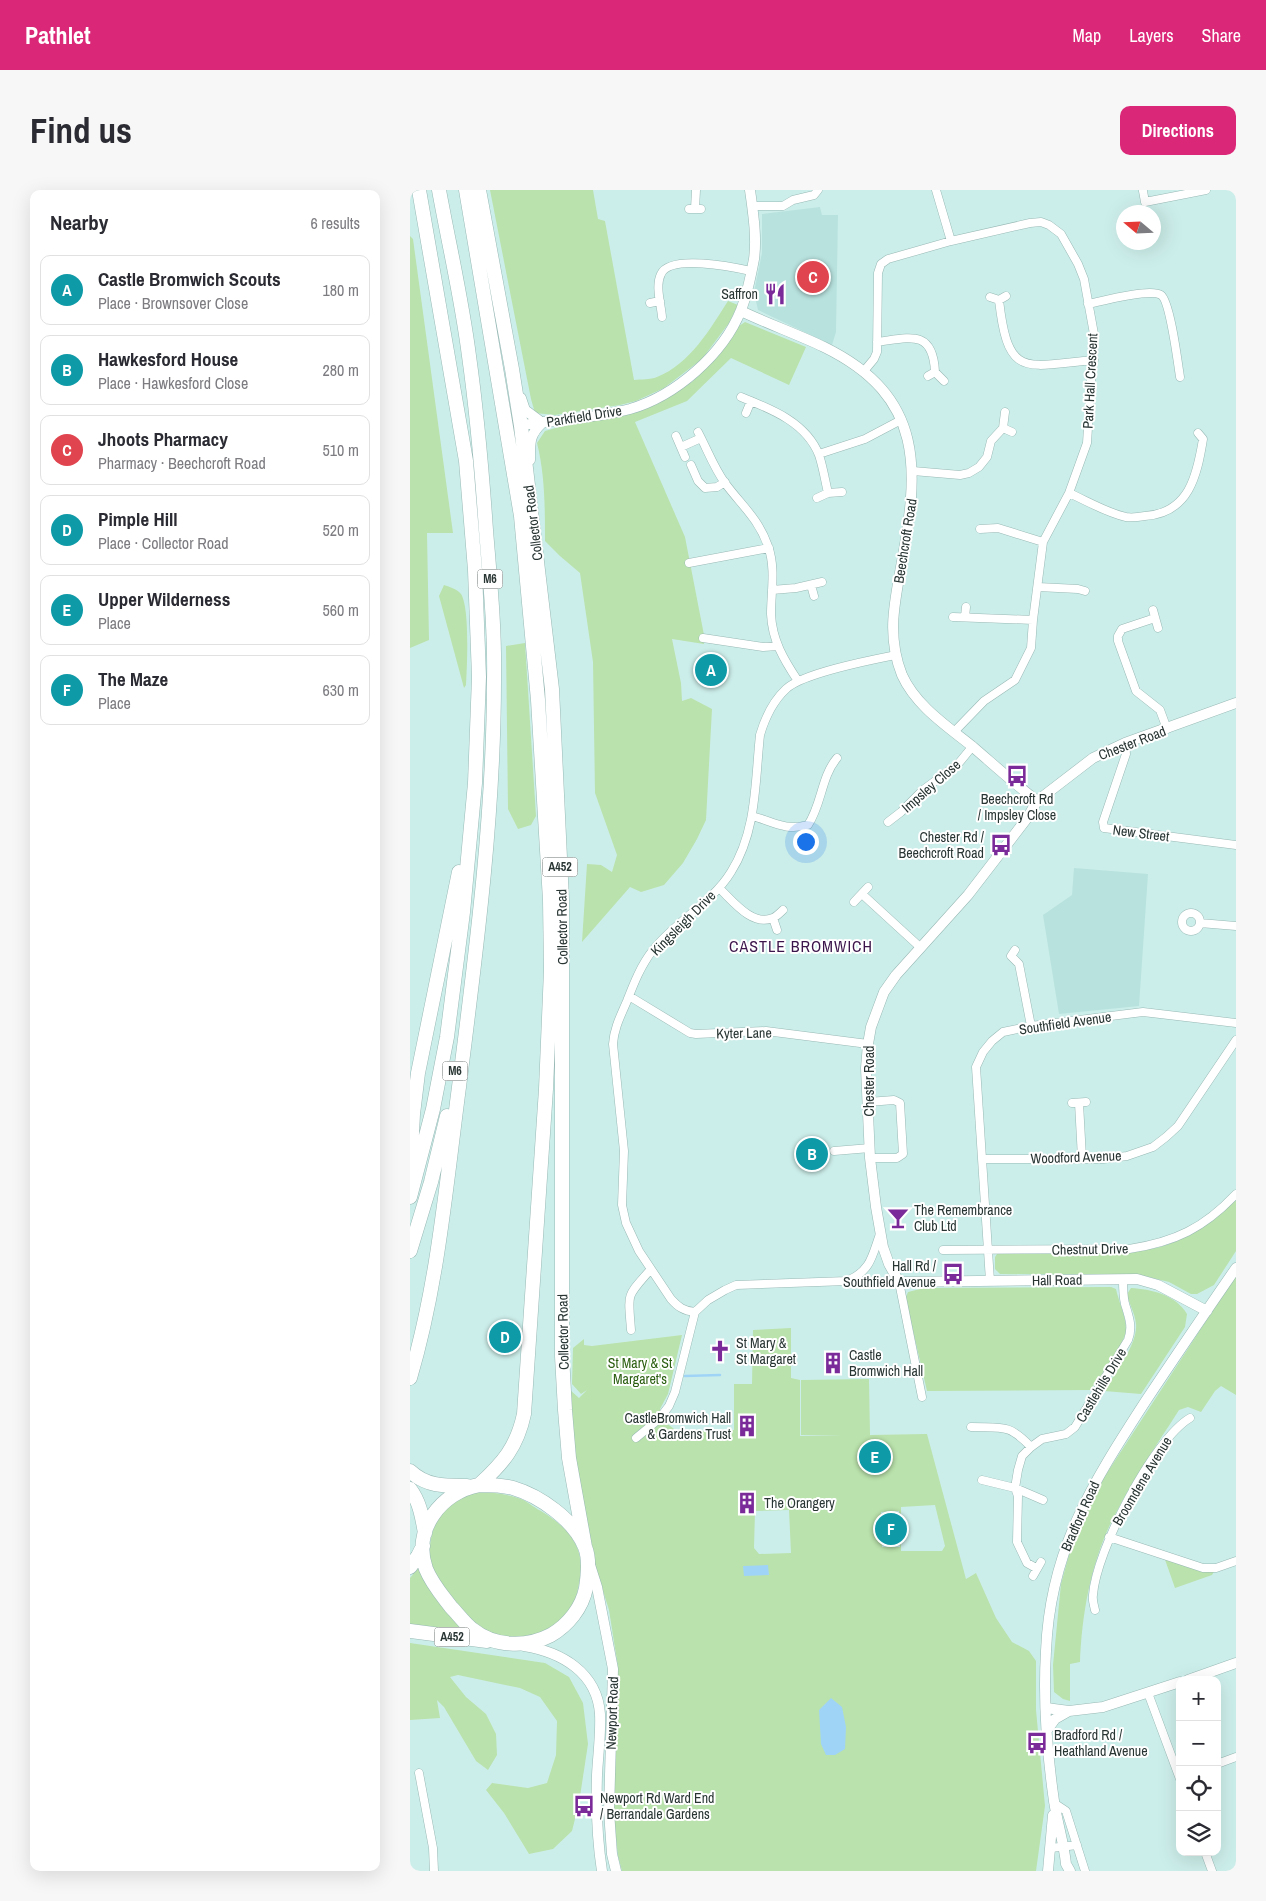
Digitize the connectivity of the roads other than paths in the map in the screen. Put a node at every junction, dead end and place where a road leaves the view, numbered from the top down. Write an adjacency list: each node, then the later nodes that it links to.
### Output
1 (420, 190): 77 (highway, M6)
2 (439, 190): 93 (highway, M6)
3 (466, 190): 49 (highway, Collector Road / A452)
4 (479, 190): 23 (highway, Collector Road / A452)
5 (696, 190): 12 (street)
6 (750, 190): 11 (main road, Parkfield Drive)
7 (818, 190): 11 (street)
8 (936, 190): 13 (street)
9 (1206, 190): 10 (street)
10 (1143, 191)
11 (752, 206): 14 (main road, Parkfield Drive)
12 (695, 209)
13 (951, 241): 18 (street, Park Hall Crescent); 21 (street, Park Hall Crescent)
14 (751, 271): 16 (street); 19 (main road, Parkfield Drive)
15 (990, 297): 22 (street)
16 (660, 301): 17 (street); 20 (street)
17 (650, 303)
18 (1088, 304): 22 (street, Park Hall Crescent); 25 (street)
19 (741, 311): 24 (main road, Beechcroft Road); 32 (main road, Parkfield Drive)
20 (662, 317)
21 (877, 342): 24 (street, Park Hall Crescent); 26 (street)
22 (1094, 360): 47 (street, Park Hall Crescent)
23 (512, 369): 32 (main road); 33 (highway, Collector Road / A452)
24 (864, 371): 31 (main road, Beechcroft Road)
25 (1180, 378)
26 (944, 381)
27 (741, 397): 28 (street)
28 (751, 401): 29 (street); 39 (street)
29 (746, 412)
30 (1005, 412): 34 (street)
31 (902, 420): 39 (street); 42 (main road, Beechcroft Road)
32 (542, 423): 33 (main road, Parkfield Drive); 44 (main road)
33 (521, 426): 44 (highway, Collector Road / A452); 49 (highway)
34 (1003, 428): 35 (street); 42 (street)
35 (1012, 432)
36 (676, 436): 38 (street)
37 (1211, 436): 47 (street)
38 (681, 448): 40 (street); 43 (street)
39 (819, 454): 46 (street)
40 (685, 457)
41 (691, 464): 43 (street)
42 (913, 471): 69 (main road, Beechcroft Road)
43 (725, 482): 52 (street)
44 (529, 485): 137 (highway, Collector Road / A452)
45 (842, 492): 46 (street)
46 (828, 493): 48 (street)
47 (1070, 493): 51 (street, Park Hall Crescent)
48 (818, 498)
49 (520, 516): 131 (highway, Collector Road / A452)
50 (980, 529): 51 (street)
51 (1043, 542): 59 (street, Park Hall Crescent)
52 (769, 548): 53 (street); 60 (street)
53 (703, 560): 54 (street); 55 (street)
54 (689, 563)
55 (705, 570)
56 (1079, 579): 59 (street)
57 (822, 582): 58 (street)
58 (811, 585): 60 (street); 61 (street)
59 (1038, 586): 65 (street, Park Hall Crescent)
60 (772, 590): 68 (street)
61 (814, 596)
62 (966, 607): 64 (street)
63 (953, 617): 64 (street)
64 (965, 617): 65 (street)
65 (1033, 620): 73 (street, Park Hall Crescent)
66 (1158, 628): 72 (street)
67 (703, 638): 68 (street)
68 (778, 646): 70 (street)
69 (896, 655): 70 (street, Kingsleigh Drive); 73 (main road, Beechcroft Road)
70 (798, 681): 79 (street, Kingsleigh Drive)
71 (1236, 702): 72 (main road, Chester Road)
72 (1167, 729): 74 (main road, Chester Road)
73 (954, 732): 75 (main road, Beechcroft Road)
74 (1125, 744): 78 (main road, Chester Road); 81 (street, New Street)
75 (972, 747): 78 (main road, Beechcroft Road); 80 (street, Impsley Close)
76 (837, 758): 79 (street)
77 (475, 783): 105 (highway); 107 (highway, M6)
78 (1037, 801): 91 (main road, Chester Road)
79 (752, 816): 83 (street, Kingsleigh Drive)
80 (888, 822)
81 (1236, 845)
82 (868, 887): 84 (street)
83 (719, 888): 87 (street); 94 (street, Kingsleigh Drive)
84 (862, 894): 85 (street); 91 (street)
85 (854, 902)
86 (783, 910): 87 (street)
87 (773, 918): 90 (street)
88 (1200, 923): 89 (street)
89 (1236, 926)
90 (777, 930)
91 (921, 948): 98 (main road, Chester Road)
92 (1015, 950): 96 (street)
93 (473, 970): 111 (highway, M6); 121 (highway)
94 (629, 996): 98 (street, Kyter Lane); 113 (street, Kingsleigh Drive)
95 (1236, 1023): 96 (street, Southfield Avenue)
96 (1031, 1026): 104 (street, Southfield Avenue)
97 (1236, 1040): 103 (street, Woodford Avenue)
98 (868, 1044): 99 (main road, Chester Road)
99 (868, 1102): 102 (main road, Chester Road); 102 (street)
100 (1079, 1103): 103 (street)
101 (834, 1151): 102 (street)
102 (870, 1153): 108 (main road, Chester Road)
103 (1082, 1158): 104 (street, Woodford Avenue)
104 (982, 1159): 110 (street, Southfield Avenue)
105 (410, 1178)
106 (1236, 1194): 110 (street, Chestnut Drive)
107 (410, 1197)
108 (880, 1233): 115 (street); 117 (main road, Chester Road)
109 (943, 1250): 110 (street, Chestnut Drive)
110 (988, 1250): 116 (street, Southfield Avenue)
111 (410, 1251)
112 (1236, 1268): 118 (main road, Bradford Road)
113 (651, 1269): 119 (street, Kingsleigh Drive); 120 (street)
114 (1123, 1279): 116 (main road, Hall Road); 118 (main road, Hall Road); 128 (street, Castlehills Drive)
115 (847, 1281): 117 (street); 119 (street)
116 (990, 1281): 117 (main road, Hall Road)
117 (899, 1282): 122 (street)
118 (1207, 1311): 149 (main road, Bradford Road)
119 (695, 1312): 127 (street)
120 (631, 1330)
121 (410, 1378)
122 (922, 1397)
123 (988, 1418): 126 (street)
124 (1190, 1418): 135 (street, Broomdene Avenue)
125 (971, 1427): 126 (street)
126 (988, 1428): 128 (street)
127 (636, 1438)
128 (1031, 1447): 132 (street)
129 (410, 1471): 131 (highway)
130 (982, 1480): 132 (street)
131 (475, 1485): 136 (highway); 137 (highway)
132 (1015, 1488): 134 (street); 140 (street)
133 (410, 1489): 136 (highway)
134 (1043, 1500)
135 (1110, 1537): 138 (street); 141 (street, Broomdene Avenue)
136 (424, 1539): 139 (highway); 143 (highway)
137 (587, 1552): 144 (highway); 163 (main road, Newport Road)
138 (1236, 1561)
139 (410, 1567)
140 (1037, 1568)
141 (1095, 1610)
142 (410, 1631): 143 (highway, A452)
143 (495, 1642): 144 (highway)
144 (516, 1645): 162 (main road, Newport Road)
145 (1236, 1663): 146 (main road)
146 (1199, 1676)
147 (1176, 1683): 148 (main road)
148 (1148, 1693): 150 (main road); 154 (street)
149 (1046, 1708): 150 (main road); 151 (main road, Bradford Road)
150 (1069, 1711): 151 (main road)
151 (1047, 1730): 156 (main road, Bradford Road)
152 (1236, 1757): 153 (street)
153 (1221, 1763)
154 (1176, 1767)
155 (419, 1772): 161 (street)
156 (1054, 1803): 157 (street); 158 (main road, Bradford Road); 159 (main road, Bradford Road)
157 (1077, 1845): 158 (street); 166 (street)
158 (1064, 1846): 159 (street); 165 (main road, Bradford Road)
159 (1051, 1848): 164 (main road, Bradford Road)
160 (1206, 1856): 167 (street)
161 (434, 1871)
162 (602, 1871)
163 (616, 1871)
164 (1048, 1871)
165 (1070, 1871)
166 (1085, 1871)
167 (1212, 1871)

